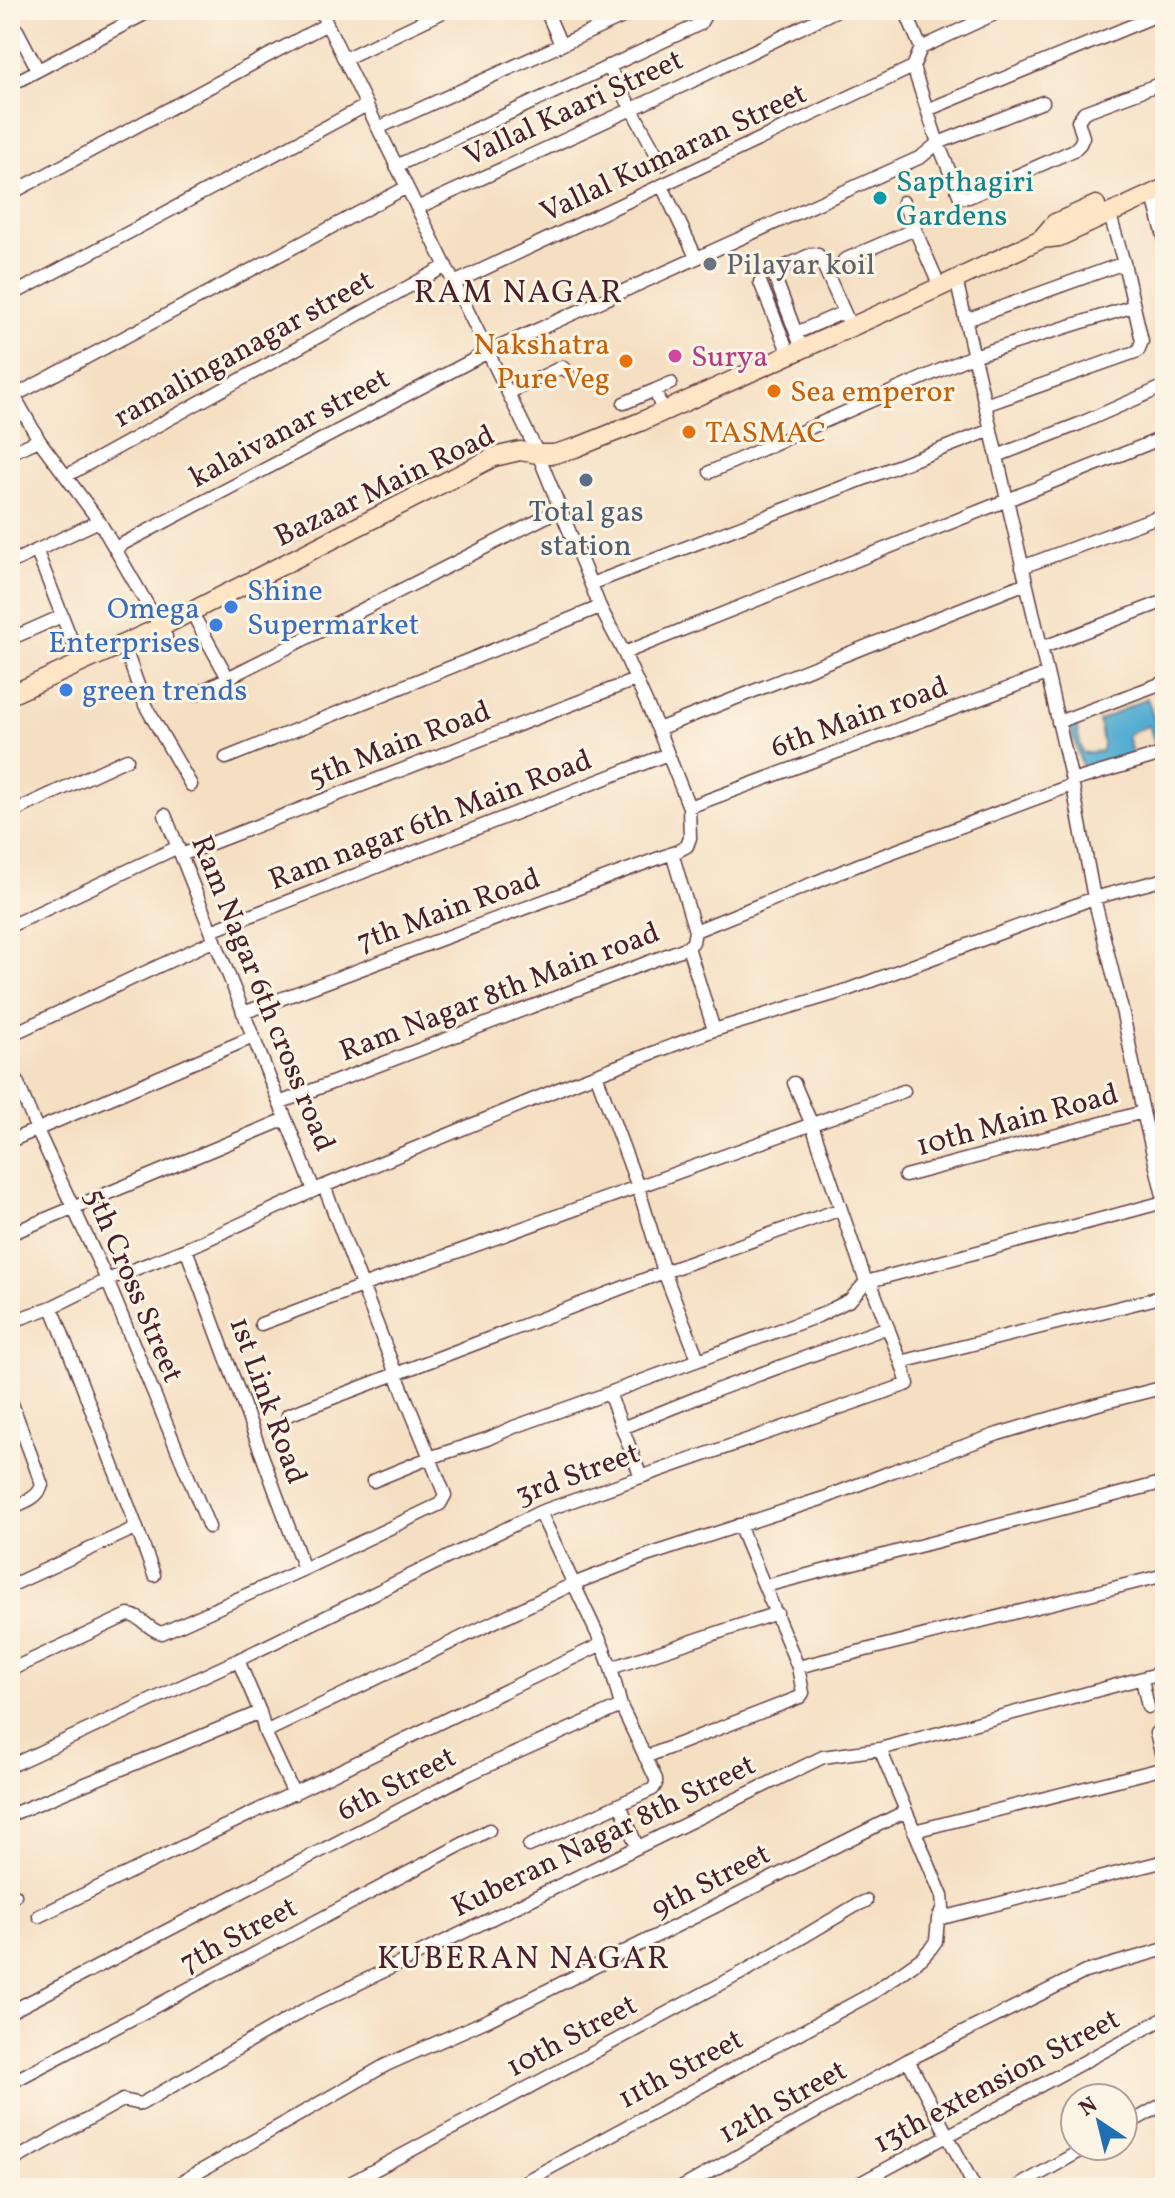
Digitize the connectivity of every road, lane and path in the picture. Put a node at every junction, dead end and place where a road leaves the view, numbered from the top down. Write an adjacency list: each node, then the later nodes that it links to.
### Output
1 (152, 10): 18 (street)
2 (320, 10): 11 (street)
3 (447, 10): 15 (street)
4 (546, 10): 13 (street)
5 (638, 10): 13 (street)
6 (702, 10): 16 (street)
7 (837, 10): 23 (street, Vallal Kaari Street)
8 (905, 10): 14 (street)
9 (1003, 10): 14 (street)
10 (1165, 12): 24 (street)
11 (327, 24): 15 (street); 33 (street)
12 (17, 30): 18 (street)
13 (561, 45): 25 (street)
14 (921, 48): 17 (street)
15 (344, 59): 22 (street)
16 (608, 66): 23 (street); 28 (street)
17 (913, 67): 24 (street); 30 (street, Vallal Kumaran Street)
18 (38, 70): 20 (street)
19 (1165, 82): 26 (street)
20 (10, 85)
21 (1043, 102): 26 (street, kalaivanar street)
22 (367, 105): 25 (street); 47 (street)
23 (632, 109): 27 (street); 35 (street, Vallal Kaari Street)
24 (927, 110): 26 (street)
25 (378, 128): 28 (street)
26 (938, 143): 40 (street, kalaivanar street)
27 (662, 164)
28 (396, 166): 31 (street)
29 (1165, 176): 38 (main road)
30 (662, 186): 40 (street); 45 (street, Vallal Kumaran Street)
31 (407, 187): 35 (street); 58 (street)
32 (1158, 191): 36 (main road, Bazaar Main Road); 39 (street)
33 (10, 194)
34 (903, 202): 37 (street)
35 (417, 208): 43 (street)
36 (1109, 212): 38 (main road, Bazaar Main Road); 42 (street)
37 (915, 229): 41 (street); 46 (street)
38 (1041, 239): 46 (main road, Bazaar Main Road)
39 (1165, 240)
40 (696, 257): 52 (street, kalaivanar street)
41 (844, 260)
42 (1124, 263): 48 (street); 50 (street)
43 (446, 266): 45 (street); 70 (street, ramalinganagar street)
44 (764, 281): 51 (street)
45 (454, 283): 52 (street)
46 (948, 283): 49 (main road, Bazaar Main Road); 50 (street)
47 (10, 296)
48 (1134, 306): 53 (street); 61 (street)
49 (847, 320): 51 (main road, Bazaar Main Road); 51 (street)
50 (966, 320): 53 (street)
51 (796, 347): 62 (main road, Bazaar Main Road)
52 (488, 352): 59 (street); 75 (street, kalaivanar street)
53 (974, 356): 61 (street); 69 (street)
54 (567, 371): 59 (street)
55 (671, 383): 57 (street)
56 (1165, 386): 68 (street)
57 (655, 390): 60 (street); 62 (street)
58 (12, 392): 65 (street)
59 (508, 393): 67 (street)
60 (624, 403)
61 (985, 405): 63 (street)
62 (663, 412): 67 (main road, Bazaar Main Road)
63 (991, 430): 68 (street); 80 (street)
64 (1165, 437): 71 (street)
65 (39, 440): 66 (street); 70 (street)
66 (10, 453)
67 (532, 454): 72 (street); 84 (main road); 85 (main road, Bazaar Main Road)
68 (997, 456): 71 (street)
69 (710, 472)
70 (66, 476): 74 (street)
71 (1007, 500): 78 (street); 88 (street)
72 (559, 510): 80 (street); 93 (street)
73 (1165, 514): 78 (street)
74 (99, 521): 75 (street); 76 (street)
75 (115, 548): 85 (street)
76 (37, 552): 77 (street); 83 (street)
77 (10, 563)
78 (1022, 567): 79 (street)
79 (1026, 583): 87 (street); 99 (street)
80 (591, 584): 82 (street)
81 (1165, 601): 87 (street)
82 (600, 607): 88 (street); 102 (street)
83 (62, 616): 86 (street); 90 (street)
84 (197, 622): 85 (main road); 93 (street)
85 (164, 632): 89 (main road); 90 (main road)
86 (10, 639)
87 (1041, 648): 91 (street)
88 (624, 653): 92 (street)
89 (128, 657): 97 (main road); 105 (street)
90 (81, 664): 96 (main road)
91 (1047, 674): 98 (street); 106 (street, 6th Main road)
92 (635, 680): 99 (street); 109 (street, 5th Main Road)
93 (222, 681): 95 (street)
94 (1165, 682): 98 (street)
95 (196, 694)
96 (10, 695)
97 (10, 706)
98 (1058, 722): 104 (street)
99 (658, 729): 101 (street)
100 (1165, 753): 104 (street)
101 (668, 754): 106 (street); 115 (street, Ram nagar 6th Main Road)
102 (226, 758)
103 (127, 759): 107 (street)
104 (1072, 783): 112 (street); 114 (street)
105 (191, 785)
106 (689, 807): 110 (street)
107 (10, 813)
108 (165, 815): 109 (street, Ram Nagar 6th cross road)
109 (179, 851): 113 (street, 5th Main Road); 115 (street, Ram Nagar 6th cross road)
110 (672, 853): 114 (street, Ram Nagar 8th Main road); 117 (street, 7th Main Road)
111 (1165, 879): 112 (street)
112 (1094, 898): 118 (street); 126 (street)
113 (10, 926)
114 (695, 931): 116 (street, Ram Nagar 8th Main road)
115 (213, 936): 117 (street, Ram Nagar 6th cross road); 119 (street)
116 (688, 947): 118 (street); 125 (street, Ram Nagar 8th Main road)
117 (243, 1013): 120 (street, Ram Nagar 6th cross road)
118 (714, 1030): 122 (street)
119 (10, 1035)
120 (253, 1037): 125 (street, Ram Nagar 6th cross road); 129 (street)
121 (10, 1064): 129 (street, 5th Cross Street)
122 (596, 1074): 132 (street); 133 (street)
123 (794, 1083): 128 (street)
124 (904, 1091): 128 (street)
125 (279, 1103): 127 (street, Ram Nagar 6th cross road)
126 (1143, 1112): 131 (street, 10th Main Road); 134 (street)
127 (286, 1119): 133 (street, Ram Nagar 6th cross road); 135 (street)
128 (812, 1125): 132 (street); 136 (street)
129 (37, 1130): 130 (street); 135 (street, 5th Cross Street)
130 (10, 1141)
131 (905, 1176)
132 (638, 1187): 139 (street); 142 (street)
133 (319, 1188): 138 (street); 142 (street, Ram Nagar 6th cross road)
134 (1165, 1203): 141 (street)
135 (74, 1207): 137 (street); 140 (street, 5th Cross Street)
136 (841, 1209): 139 (street); 141 (street)
137 (10, 1234)
138 (186, 1249): 140 (street); 165 (street, 1st Link Road)
139 (664, 1272): 148 (street); 150 (street)
140 (107, 1280): 144 (street); 164 (street, 5th Cross Street)
141 (868, 1281): 147 (street); 148 (street)
142 (362, 1286): 146 (street); 150 (street, Ram Nagar 6th cross road)
143 (1165, 1296): 149 (street)
144 (52, 1307): 145 (street); 162 (street)
145 (10, 1322)
146 (261, 1324)
147 (888, 1327): 149 (street); 155 (street)
148 (698, 1359): 152 (street)
149 (901, 1362): 157 (street, 3rd Street)
150 (396, 1374): 154 (street); 156 (street, Ram Nagar 6th cross road)
151 (1165, 1387): 163 (street)
152 (609, 1393): 155 (street); 156 (street)
153 (10, 1398): 160 (street)
154 (288, 1415)
155 (622, 1428): 157 (street)
156 (429, 1458): 158 (street); 165 (street, Ram Nagar 6th cross road)
157 (641, 1477): 161 (street, 3rd Street)
158 (373, 1481)
159 (1165, 1482): 170 (street)
160 (10, 1508)
161 (540, 1512): 168 (street); 173 (street, 3rd Street)
162 (135, 1523): 166 (street); 169 (street)
163 (739, 1525): 168 (street); 170 (street)
164 (209, 1527)
165 (304, 1569): 176 (street)
166 (154, 1575)
167 (1165, 1575): 174 (street)
168 (573, 1584): 172 (street); 182 (street)
169 (10, 1586)
170 (765, 1586): 171 (street)
171 (777, 1613): 174 (street); 175 (street)
172 (602, 1644): 175 (street); 188 (street)
173 (238, 1660): 181 (street); 186 (street, 3rd Street)
174 (798, 1667): 185 (street)
175 (611, 1668): 179 (street)
176 (10, 1670)
177 (1165, 1672): 178 (street, Kuberan Nagar 8th Street)
178 (1142, 1679): 180 (street); 184 (street, Kuberan Nagar 8th Street)
179 (621, 1706): 185 (street); 201 (street, 6th Street)
180 (1148, 1707)
181 (260, 1712): 182 (street); 191 (street)
182 (265, 1732): 188 (street)
183 (1156, 1733): 187 (street)
184 (880, 1749): 190 (street); 195 (street, Kuberan Nagar 8th Street)
185 (645, 1757): 189 (street)
186 (10, 1766)
187 (1165, 1769): 193 (street)
188 (294, 1794): 198 (street)
189 (620, 1804): 194 (street); 195 (street)
190 (906, 1811): 193 (street); 210 (street, 9th Street)
191 (10, 1815)
192 (489, 1830): 204 (street, 7th Street)
193 (914, 1831): 199 (street)
194 (529, 1846)
195 (637, 1847): 208 (street, Kuberan Nagar 8th Street)
196 (1165, 1861): 199 (street)
197 (866, 1901): 211 (street, 10th Street)
198 (39, 1916)
199 (938, 1919): 212 (street, 11th Street)
200 (1165, 1949): 203 (street, 12th Street)
201 (10, 2012)
202 (1165, 2018): 207 (street, 13th extension Street)
203 (908, 2060): 207 (street); 213 (street, 12th Street)
204 (10, 2083)
205 (1165, 2103): 206 (street)
206 (1139, 2118)
207 (947, 2137): 214 (street, 13th extension Street); 215 (street)
208 (10, 2162)
209 (1061, 2162): 216 (street)
210 (171, 2188)
211 (341, 2188)
212 (513, 2188)
213 (681, 2188)
214 (851, 2188)
215 (975, 2188)
216 (1015, 2188)

